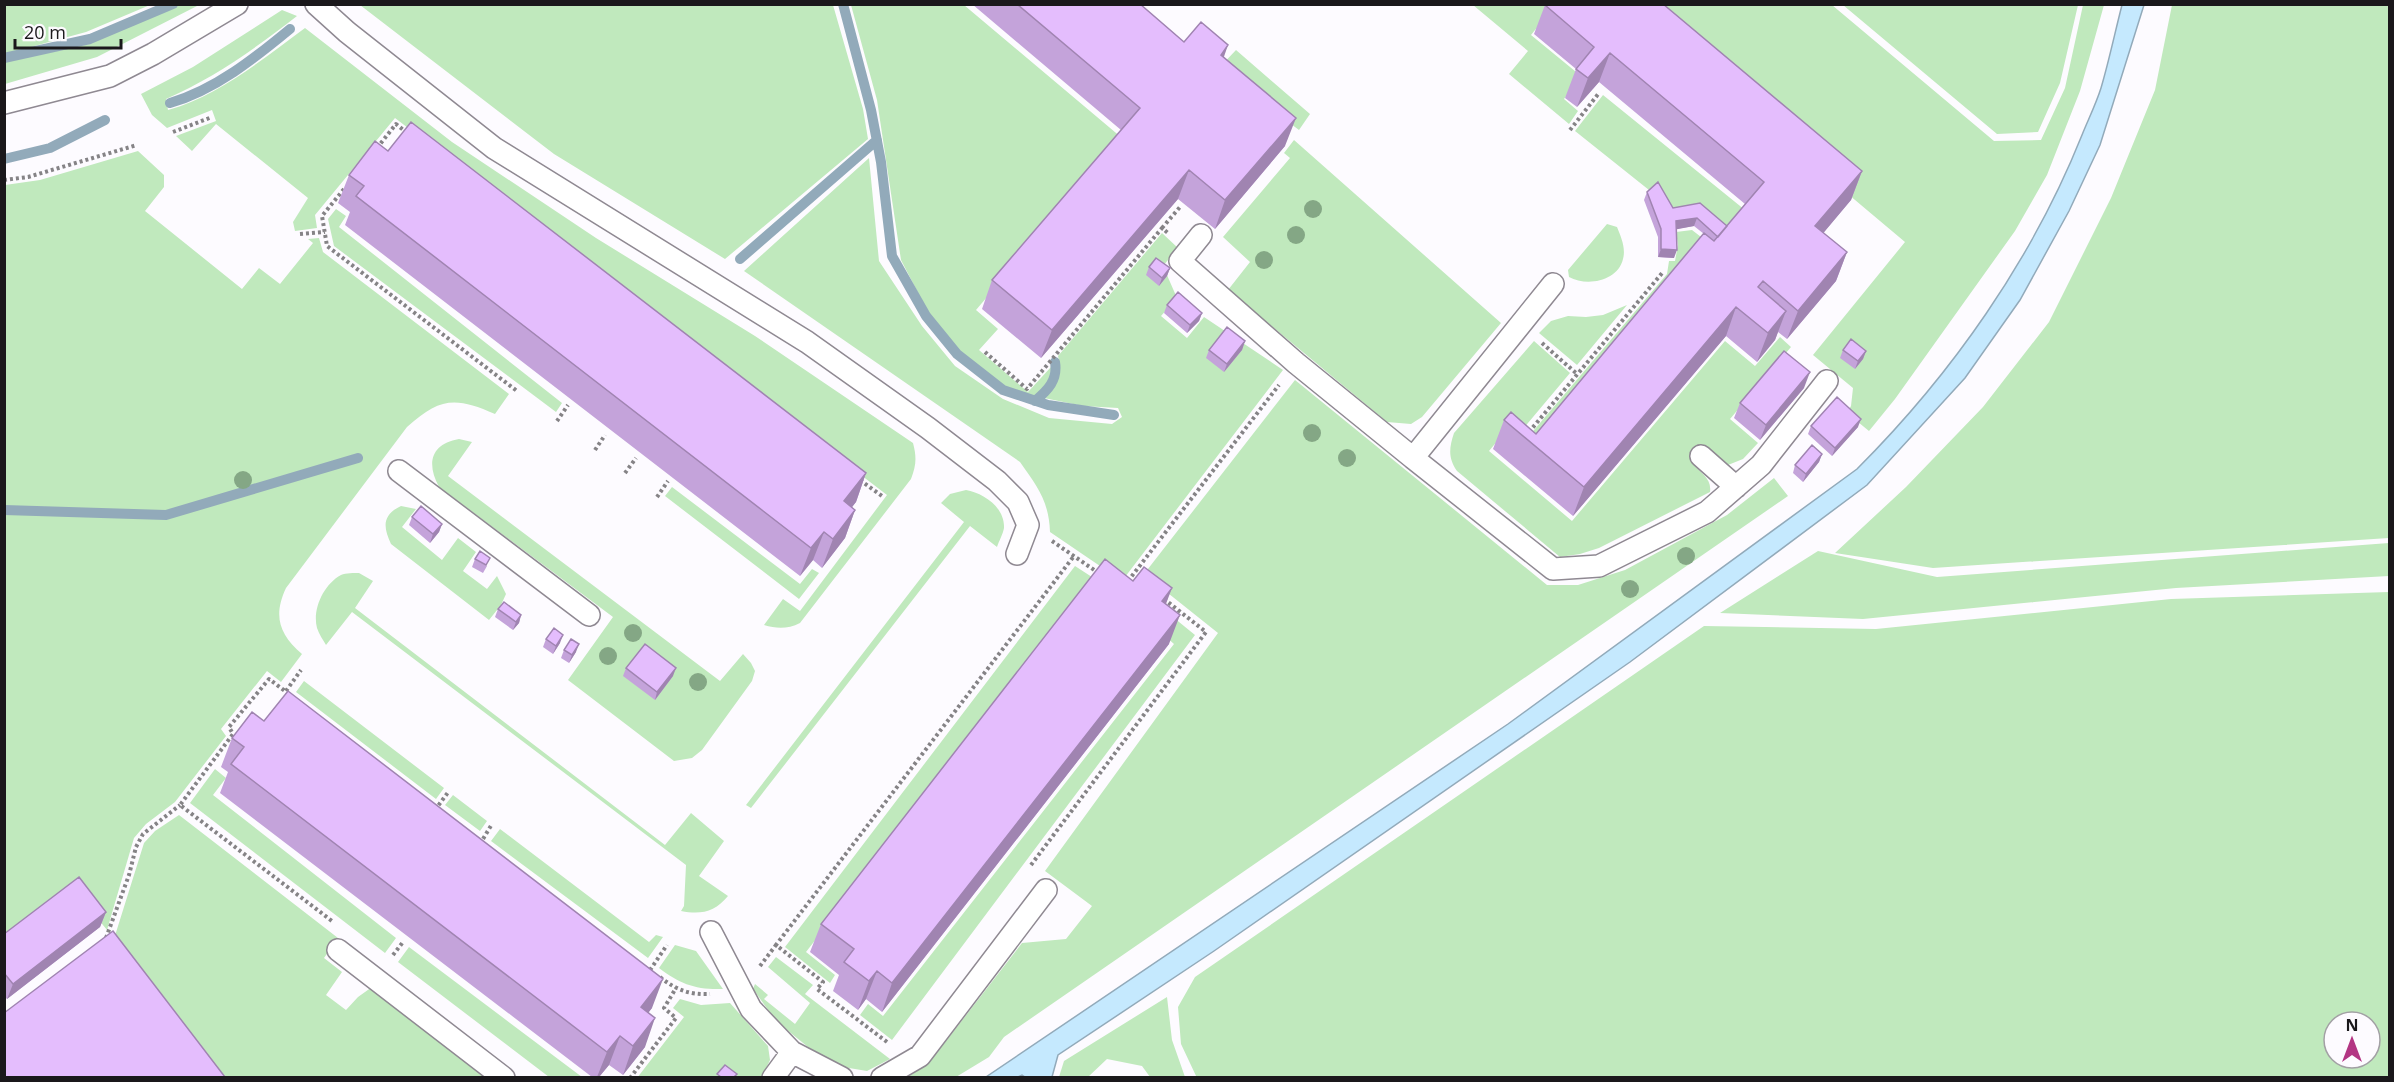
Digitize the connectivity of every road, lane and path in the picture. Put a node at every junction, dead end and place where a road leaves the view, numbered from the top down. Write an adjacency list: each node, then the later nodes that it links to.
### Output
1 (237, 4): 4 (lane)
2 (316, 4): 42 (lane)
3 (1599, 93): 6 (path)
4 (4, 103)
5 (212, 117): 7 (path)
6 (1570, 130)
7 (173, 132)
8 (415, 139): 10 (path)
9 (137, 145): 11 (path)
10 (374, 152)
11 (4, 180)
12 (352, 180): 15 (path)
13 (1180, 207): 14 (path)
14 (1162, 228): 17 (path); 21 (path)
15 (325, 232): 16 (path); 25 (path)
16 (300, 234)
17 (1194, 244): 22 (lane)
18 (1664, 272): 23 (path)
19 (1553, 284): 33 (lane)
20 (1540, 341): 23 (path)
21 (986, 352)
22 (1296, 363): 33 (lane); 44 (path)
23 (1577, 374): 29 (path)
24 (1827, 381): 38 (lane)
25 (518, 391)
26 (568, 405): 27 (path)
27 (557, 421)
28 (605, 435): 30 (path)
29 (1525, 436)
30 (595, 450)
31 (1701, 456): 38 (lane)
32 (636, 458): 35 (path)
33 (1413, 458): 38 (lane)
34 (399, 471): 49 (lane)
35 (625, 473)
36 (853, 474): 39 (path)
37 (668, 481): 40 (path)
38 (1736, 487)
39 (882, 496)
40 (657, 497)
41 (1044, 536): 43 (path)
42 (1017, 554)
43 (1074, 556): 45 (path); 71 (path)
44 (1133, 574): 46 (path); 47 (path)
45 (1102, 576)
46 (1142, 581)
47 (1122, 590)
48 (1160, 596): 64 (path)
49 (589, 615)
50 (301, 670): 51 (path)
51 (286, 691): 52 (path); 55 (path)
52 (295, 698)
53 (449, 791): 56 (path)
54 (428, 800): 56 (path)
55 (180, 805): 66 (path); 68 (path)
56 (437, 807): 57 (path); 58 (path)
57 (446, 814)
58 (430, 816)
59 (492, 824): 61 (path)
60 (473, 834): 61 (path)
61 (482, 841): 62 (path); 63 (path)
62 (477, 847)
63 (491, 848)
64 (1029, 868)
65 (1046, 890): 82 (lane)
66 (340, 927)
67 (711, 932): 75 (lane)
68 (106, 940)
69 (403, 942): 73 (path)
70 (667, 945): 74 (path)
71 (776, 945): 75 (path); 76 (path)
72 (338, 950): 78 (lane)
73 (387, 963)
74 (676, 988): 75 (path); 79 (path)
75 (740, 990): 77 (lane)
76 (894, 1048)
77 (792, 1052): 80 (lane); 81 (lane)
78 (504, 1077)
79 (630, 1077)
80 (773, 1077)
81 (842, 1077)
82 (882, 1077)

